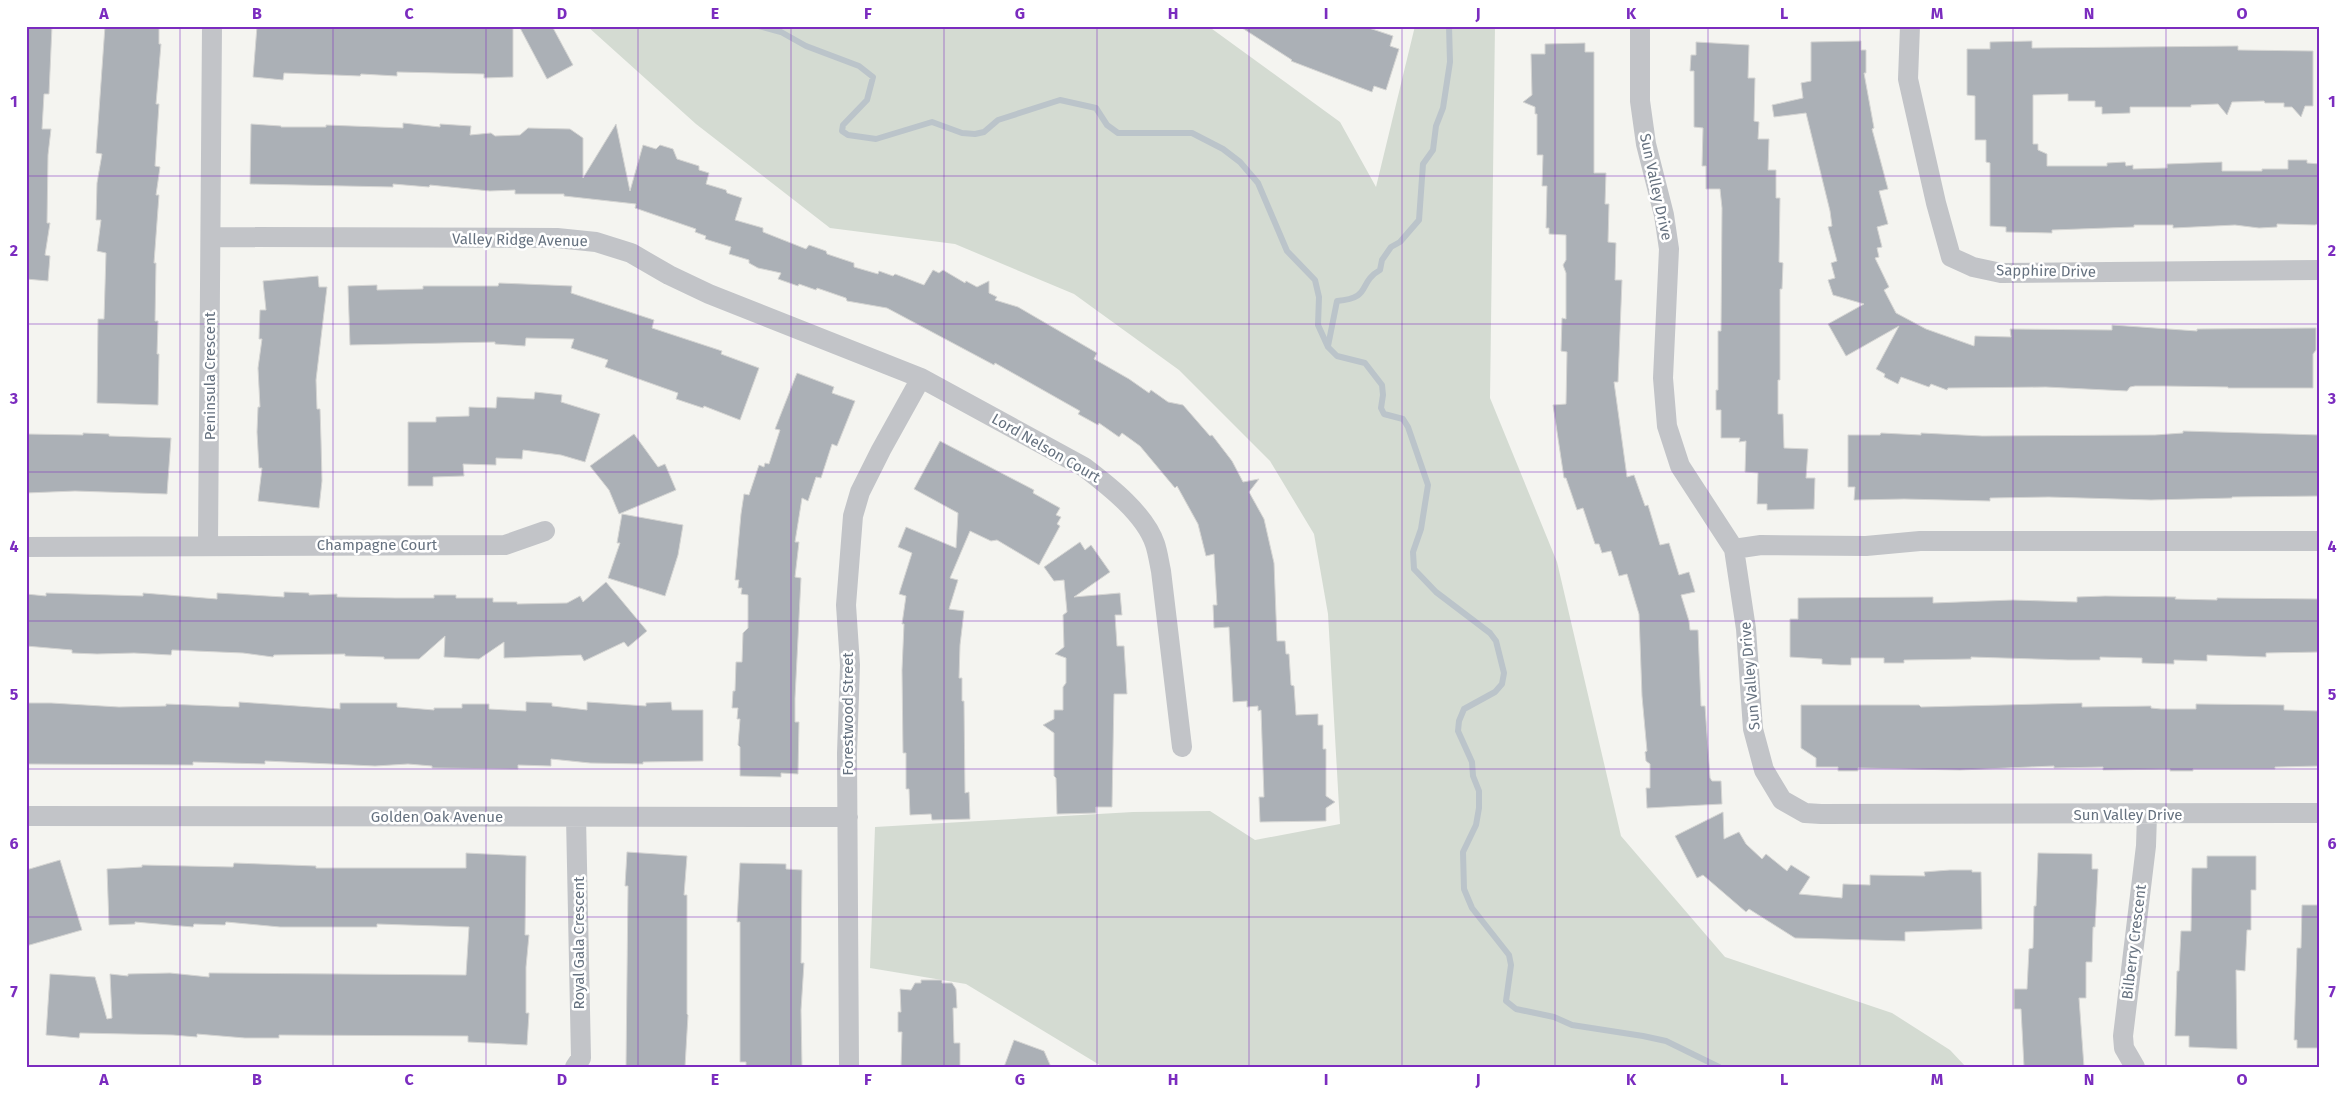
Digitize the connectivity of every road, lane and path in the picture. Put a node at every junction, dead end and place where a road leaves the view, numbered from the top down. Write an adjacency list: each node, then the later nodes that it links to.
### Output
1 (212, 26): 4 (street, Peninsula Crescent)
2 (1640, 26): 11 (street, Sun Valley Drive)
3 (1910, 26): 5 (street, Sapphire Drive)
4 (211, 237): 6 (street, Valley Ridge Avenue); 9 (street, Peninsula Crescent)
5 (2320, 270)
6 (920, 378): 12 (street, Lord Nelson Court); 17 (street, Forestwood Street)
7 (545, 531): 9 (street, Champagne Court)
8 (2320, 541): 11 (street)
9 (208, 545): 10 (street)
10 (26, 547)
11 (1734, 549): 14 (street, Sun Valley Drive)
12 (1182, 747)
13 (2320, 813): 14 (street, Sun Valley Drive)
14 (2147, 815): 20 (street, Bilberry Crescent)
15 (26, 816): 16 (street, Golden Oak Avenue)
16 (576, 817): 17 (street, Golden Oak Avenue); 18 (street, Royal Gala Crescent)
17 (848, 817): 19 (street, Forestwood Street)
18 (575, 1067)
19 (849, 1067)
20 (2135, 1067)

